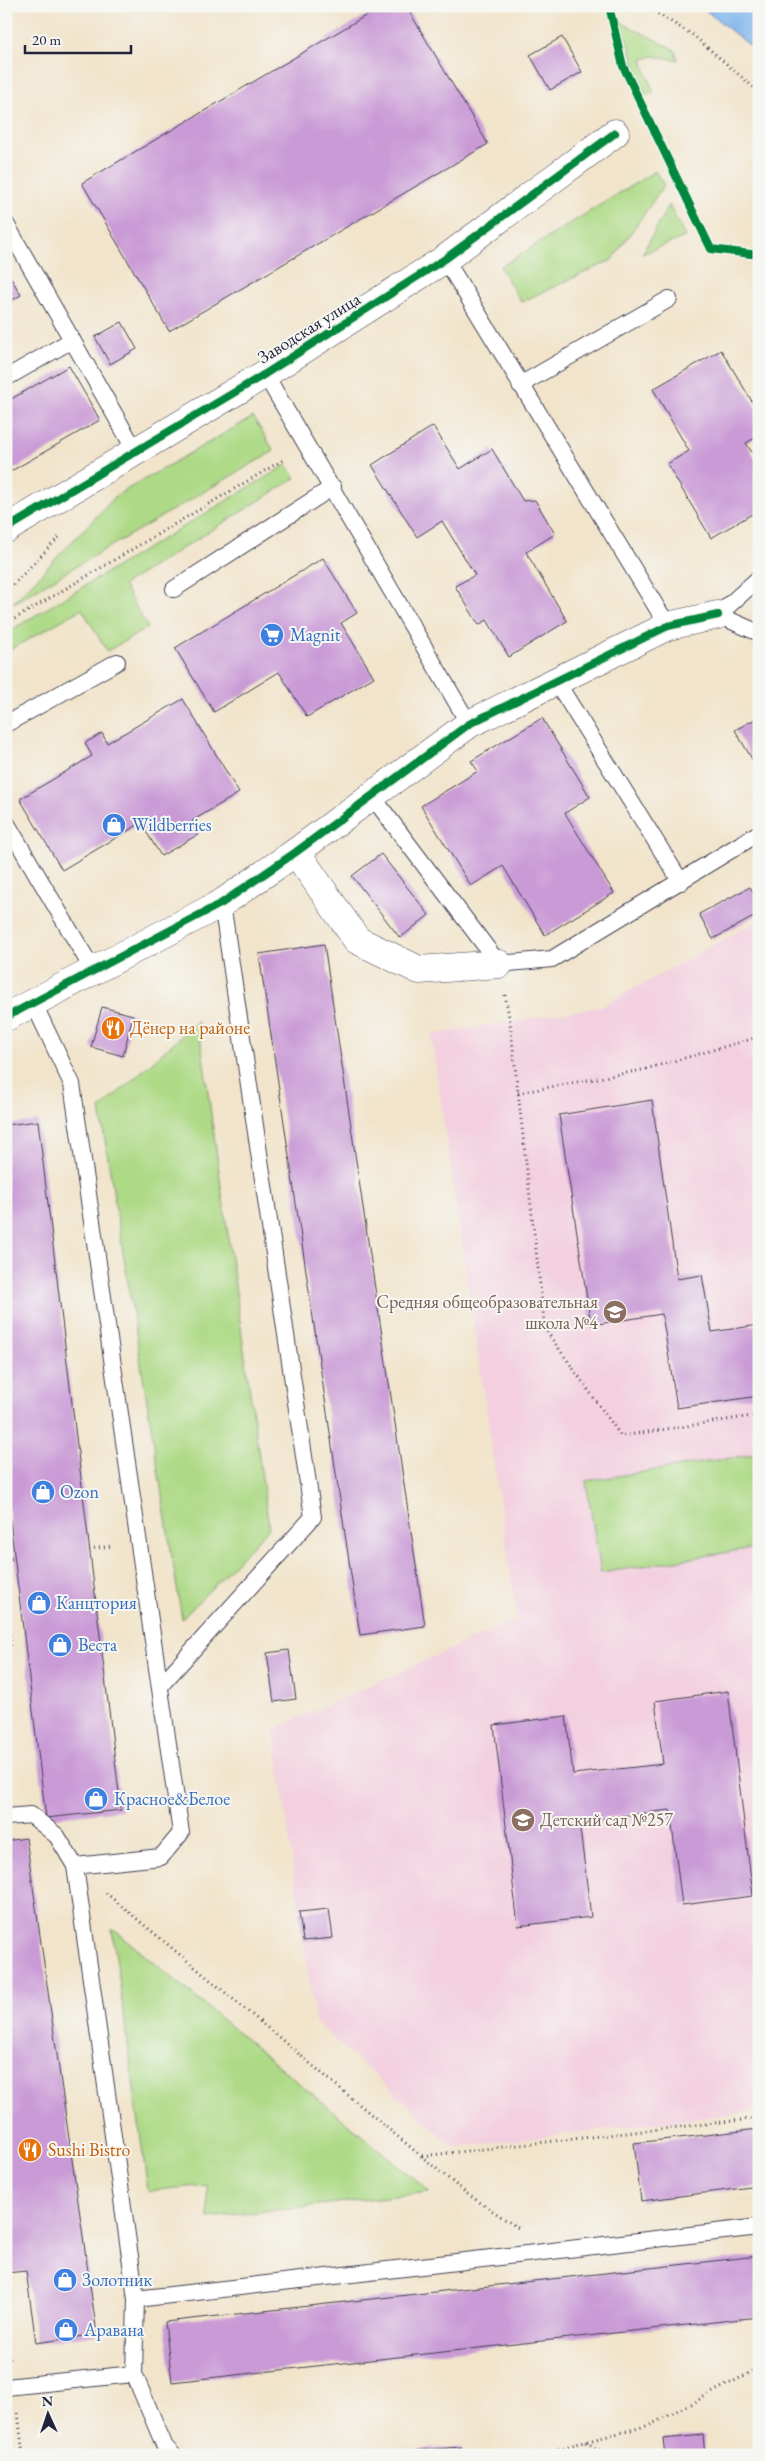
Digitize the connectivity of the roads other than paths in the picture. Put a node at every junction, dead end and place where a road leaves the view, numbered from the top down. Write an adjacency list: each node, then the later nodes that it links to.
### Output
1 (615, 133): 3 (street, Заводская улица)
2 (6, 224): 5 (lane)
3 (446, 259): 6 (street, Заводская улица); 8 (lane)
4 (669, 298): 8 (lane)
5 (72, 340): 7 (lane); 9 (lane)
6 (265, 374): 9 (street, Заводская улица); 10 (lane)
7 (6, 378)
8 (520, 385): 15 (lane)
9 (136, 452): 11 (street, Заводская улица)
10 (333, 487): 13 (lane); 20 (lane)
11 (6, 530)
12 (759, 578): 14 (lane)
13 (174, 589)
14 (718, 615): 15 (street); 16 (lane)
15 (668, 626): 18 (street)
16 (759, 633)
17 (117, 662): 19 (lane)
18 (556, 681): 20 (street); 25 (lane)
19 (6, 724)
20 (469, 724): 21 (street)
21 (372, 796): 24 (street); 27 (lane)
22 (6, 822): 28 (lane)
23 (759, 833): 25 (lane)
24 (296, 852): 26 (street); 27 (street)
25 (681, 882): 27 (lane)
26 (222, 903): 28 (street); 31 (lane)
27 (499, 964)
28 (94, 970): 29 (street)
29 (33, 1002): 30 (street); 31 (lane)
30 (6, 1017)
31 (160, 1686): 33 (lane)
32 (6, 1817): 33 (lane)
33 (75, 1866): 35 (lane)
34 (759, 2227): 35 (lane)
35 (136, 2299): 36 (lane)
36 (134, 2374): 37 (lane); 38 (lane)
37 (6, 2387)
38 (172, 2455)

